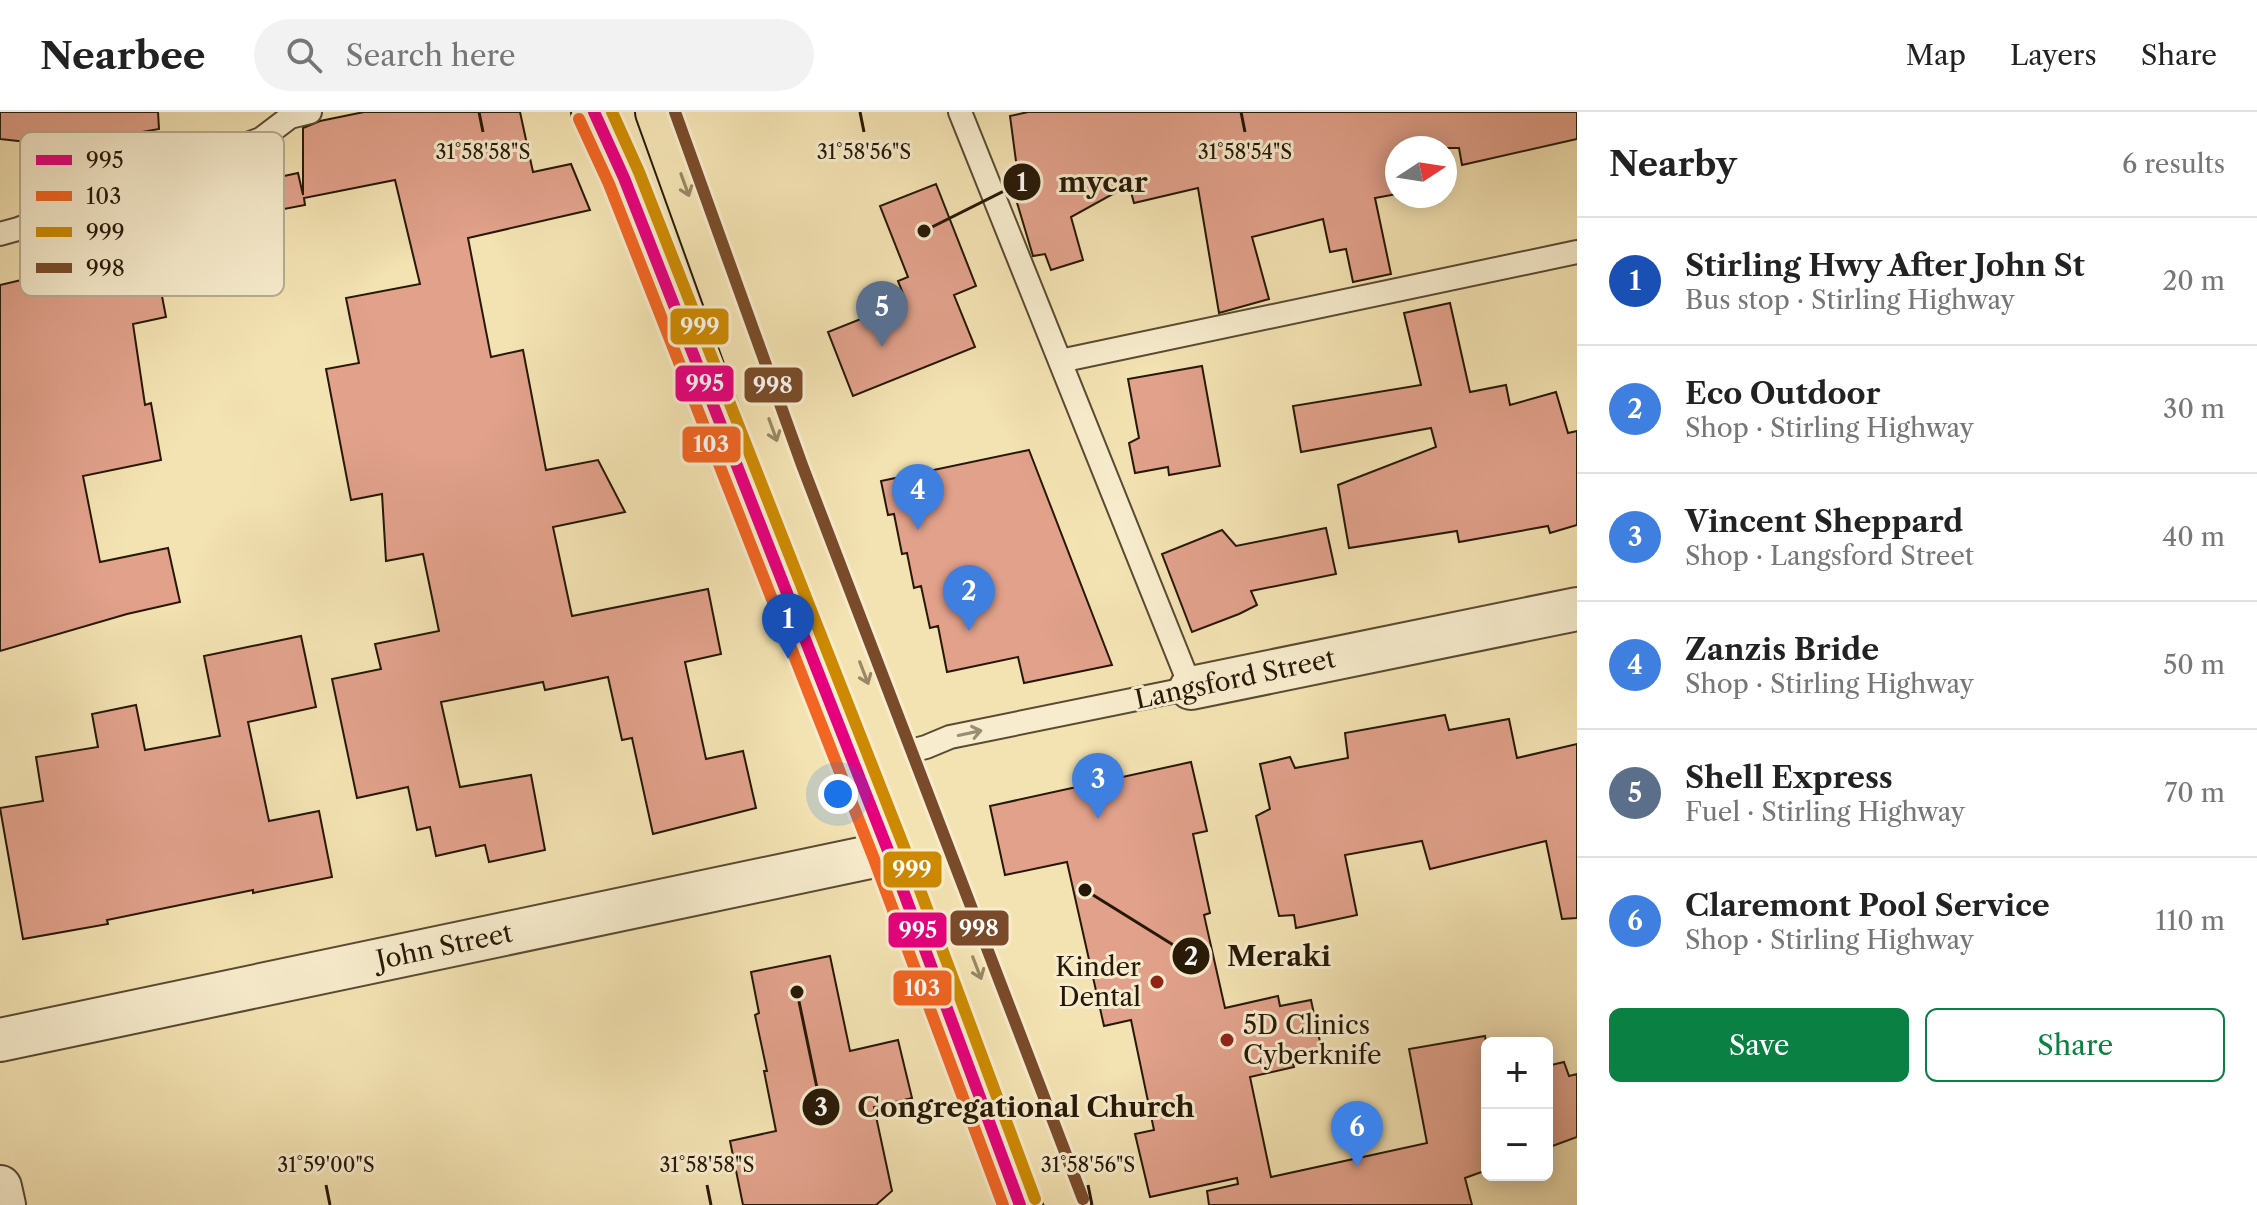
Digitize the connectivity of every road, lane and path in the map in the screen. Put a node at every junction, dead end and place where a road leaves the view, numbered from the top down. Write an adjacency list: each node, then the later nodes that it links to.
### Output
1 (310, 112): 5 (lane)
2 (594, 112): 13 (highway)
3 (658, 112): 12 (highway, one-way to 12)
4 (960, 112): 9 (lane)
5 (270, 132)
6 (20, 228): 7 (lane)
7 (0, 234)
8 (1577, 252): 9 (lane)
9 (1060, 361): 11 (lane)
10 (1577, 609): 11 (street, Langsford Street)
11 (1191, 688): 12 (lane, Langsford Street, one-way to 11)
12 (895, 755): 18 (highway, one-way to 18)
13 (889, 853): 14 (street, John Street); 17 (highway)
14 (0, 1040)
15 (0, 1187): 16 (street)
16 (4, 1205)
17 (1020, 1205)
18 (1068, 1205)

